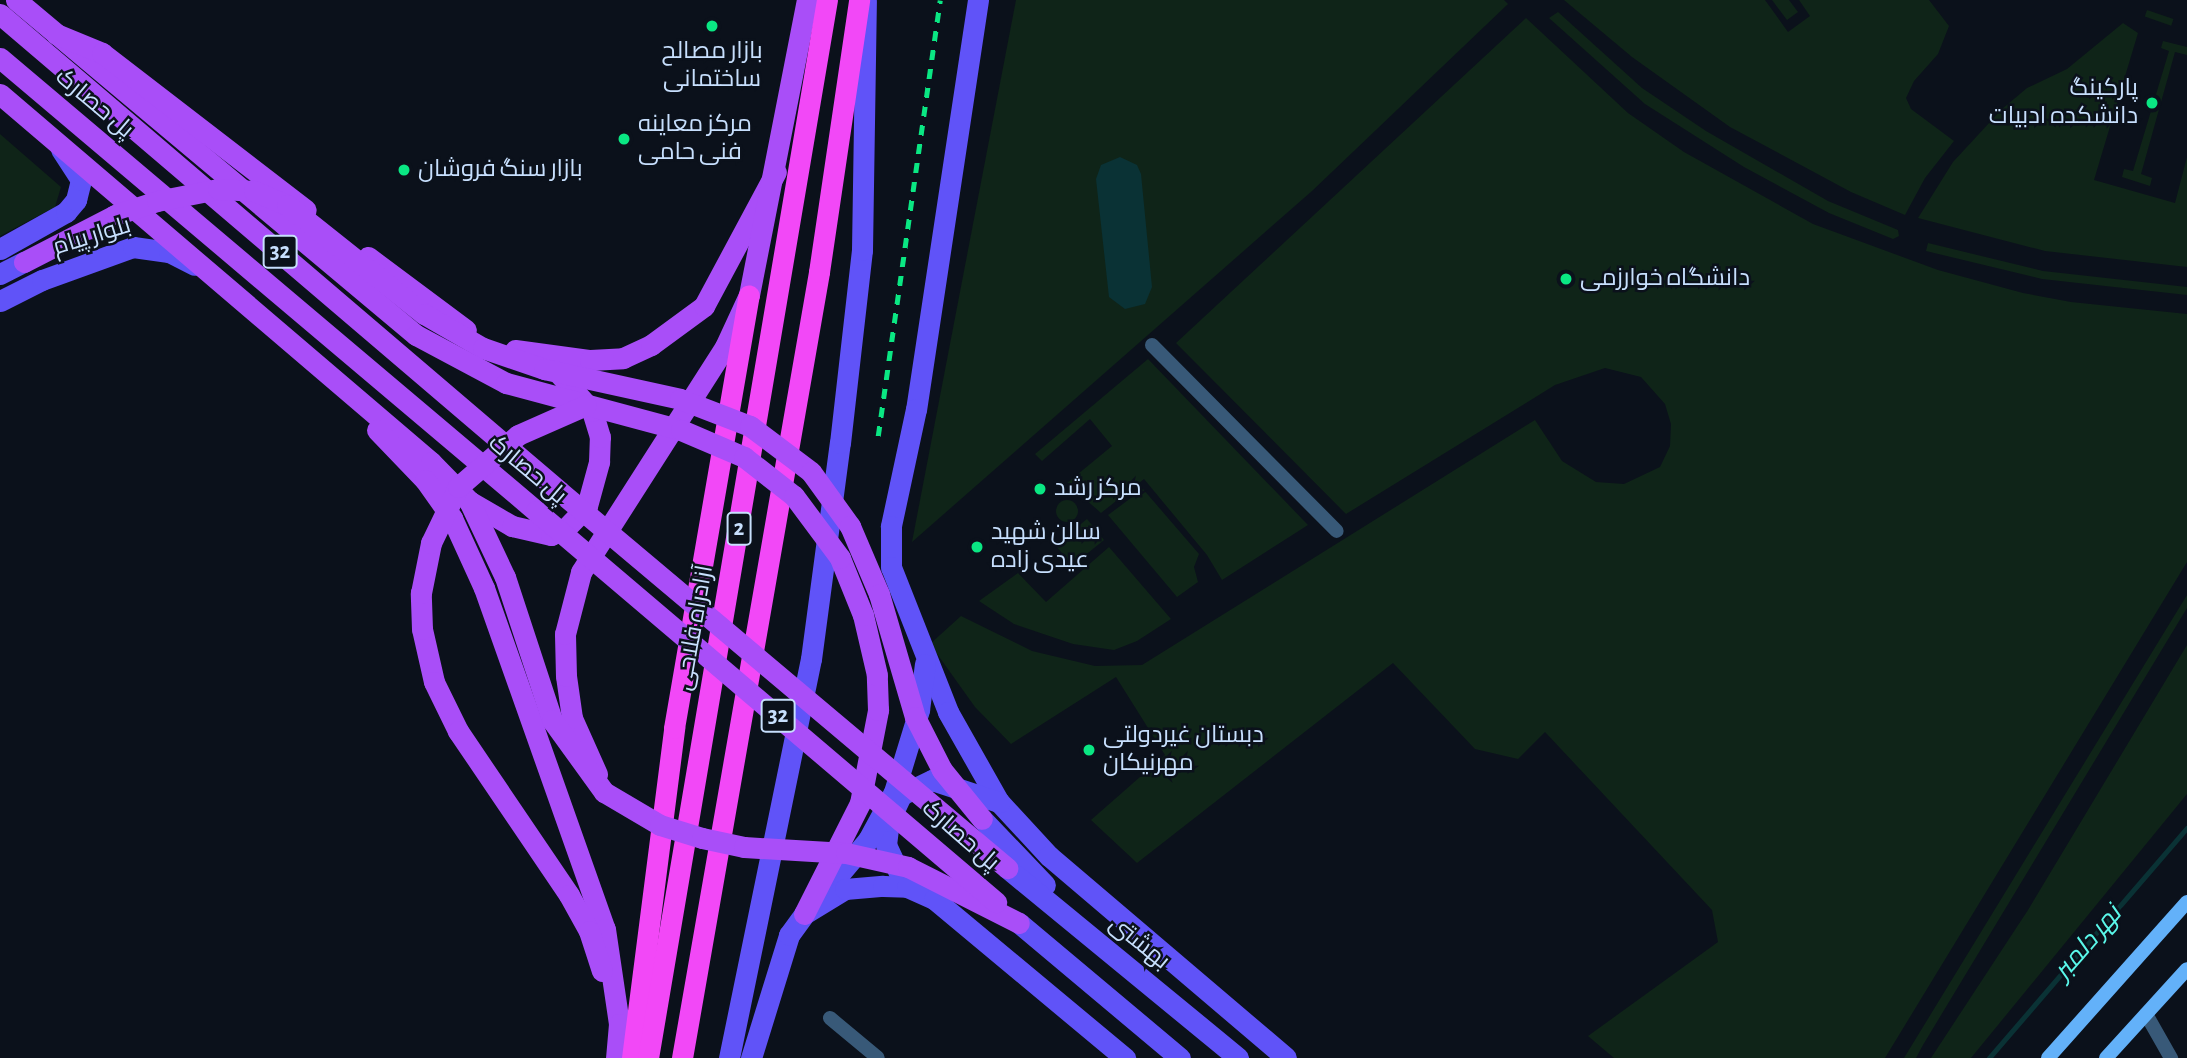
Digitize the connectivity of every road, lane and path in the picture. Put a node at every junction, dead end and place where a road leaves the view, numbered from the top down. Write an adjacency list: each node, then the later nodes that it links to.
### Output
1 (16, 0): 8 (highway)
2 (807, 0): 12 (highway)
3 (827, 0): 45 (highway, آزادراه فلاحی / 2)
4 (859, 0): 46 (highway, 2)
5 (866, 0): 47 (main road)
6 (978, 0): 29 (main road)
7 (0, 14): 33 (highway, پل حصارک / 32, bridge)
8 (56, 34): 24 (highway); 36 (highway, bridge)
9 (0, 58): 37 (highway, پل حصارک / 32, bridge)
10 (0, 94): 11 (highway)
11 (60, 147): 13 (main road, بلوار پیام); 18 (highway)
12 (776, 172): 21 (highway); 24 (highway)
13 (66, 212): 14 (main road, بلوار پیام); 16 (main road)
14 (25, 236): 15 (main road, بلوار پیام); 20 (main road)
15 (0, 249)
16 (98, 259): 18 (main road, بلوار پیام); 20 (main road, بلوار پیام)
17 (24, 262): 19 (main road); 25 (highway, bridge)
18 (201, 268): 26 (highway)
19 (0, 274)
20 (42, 280): 22 (main road, بلوار پیام)
21 (749, 295): 30 (highway); 44 (highway)
22 (0, 300)
23 (1152, 345): 28 (street)
24 (542, 357): 27 (highway)
25 (657, 395): 32 (highway, bridge); 42 (highway, bridge)
26 (362, 404): 27 (highway); 42 (highway)
27 (468, 501): 30 (highway, bridge)
28 (1336, 531)
29 (926, 659): 31 (main road); 36 (main road)
30 (604, 792): 37 (highway, bridge)
31 (999, 802): 34 (main road); 53 (main road)
32 (982, 819): 38 (main road)
33 (1007, 868): 38 (main road, بهشتى / 32)
34 (907, 887): 36 (main road); 50 (main road)
35 (2187, 902): 54 (main road)
36 (804, 914): 48 (main road)
37 (1019, 923): 51 (main road, 32)
38 (1090, 936): 52 (main road, بهشتى / 32)
39 (2187, 969): 40 (main road)
40 (2146, 1014): 55 (main road); 56 (street)
41 (830, 1018): 49 (street)
42 (619, 1024): 43 (highway)
43 (616, 1058)
44 (632, 1058)
45 (648, 1058)
46 (682, 1058)
47 (729, 1058)
48 (751, 1058)
49 (878, 1058)
50 (1125, 1058)
51 (1180, 1058)
52 (1238, 1058)
53 (1286, 1058)
54 (2048, 1058)
55 (2106, 1058)
56 (2172, 1058)

